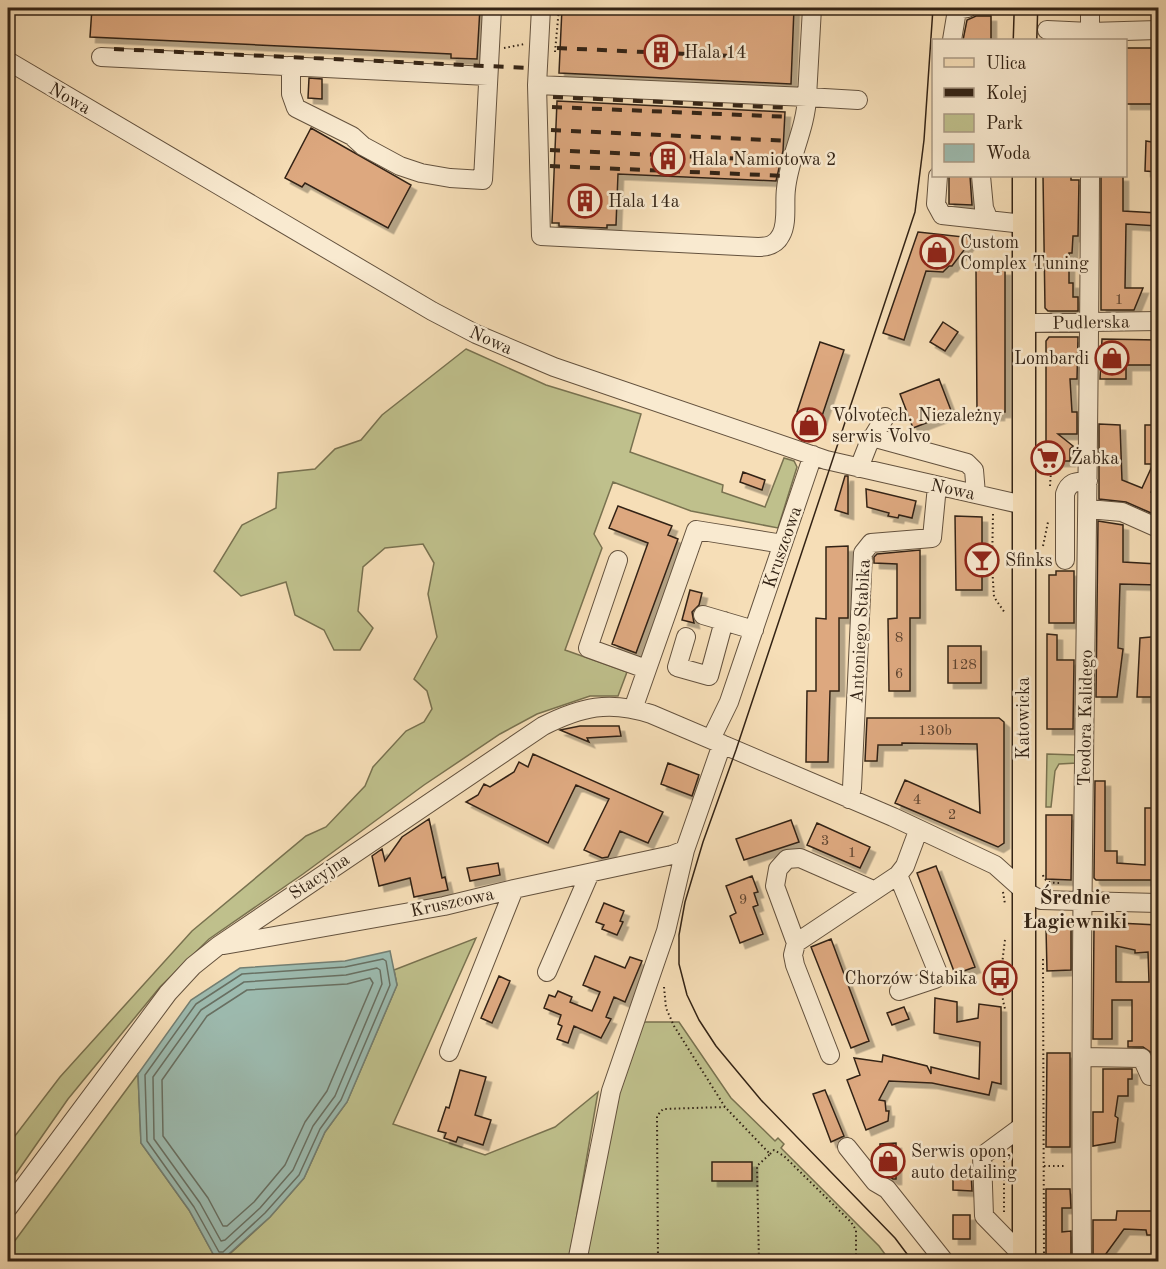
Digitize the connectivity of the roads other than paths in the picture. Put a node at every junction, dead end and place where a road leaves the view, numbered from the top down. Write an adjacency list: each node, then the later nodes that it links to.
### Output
1 (492, 8): 15 (street)
2 (541, 8): 16 (street)
3 (812, 8): 17 (street)
4 (968, 8): 10 (street)
5 (1026, 8): 11 (main road)
6 (1090, 8): 9 (street)
7 (1047, 30): 9 (street)
8 (1158, 30): 9 (street)
9 (1090, 36)
10 (952, 39)
11 (1026, 39)
12 (101, 57): 14 (street)
13 (8, 61): 32 (street, Nowa)
14 (291, 66): 15 (street); 15 (street)
15 (488, 76)
16 (537, 85): 17 (street); 17 (street)
17 (807, 97): 18 (street)
18 (858, 100)
19 (938, 177): 24 (street)
20 (943, 177): 24 (street)
21 (981, 177): 25 (street)
22 (1024, 177): 26 (main road, Katowicka)
23 (1090, 177): 28 (street, Teodora Kalidego)
24 (942, 215): 25 (street)
25 (989, 220): 26 (street)
26 (1024, 224): 29 (main road, Katowicka)
27 (1158, 321): 28 (street, Pudlerska)
28 (1089, 322): 29 (street, Pudlerska); 34 (street, Teodora Kalidego)
29 (1024, 323): 37 (main road, Katowicka)
30 (885, 417): 31 (street)
31 (872, 437): 33 (street); 36 (street)
32 (813, 455): 33 (street, Nowa); 40 (street, Kruszcowa)
33 (859, 468): 35 (street, Nowa)
34 (1088, 481): 38 (street, Teodora Kalidego); 42 (street)
35 (937, 486): 36 (street, Nowa); 50 (street, Antoniego Stabika)
36 (976, 494): 37 (street, Nowa)
37 (1024, 505): 57 (main road, Katowicka)
38 (1088, 509): 39 (street); 58 (street, Teodora Kalidego)
39 (1158, 528)
40 (783, 544): 45 (street, Kruszcowa); 47 (street)
41 (618, 560): 47 (street)
42 (1065, 560)
43 (703, 615): 44 (street)
44 (724, 621): 45 (street); 46 (street)
45 (754, 630): 49 (street, Kruszcowa)
46 (686, 637)
47 (646, 669): 48 (street)
48 (633, 708): 49 (street, Stacyjna); 61 (street, Stacyjna)
49 (717, 742): 50 (street); 52 (street, Kruszcowa)
50 (849, 799): 51 (street)
51 (918, 831): 54 (street); 57 (street)
52 (685, 850): 53 (street, Kruszcowa); 72 (street, Kruszcowa)
53 (590, 873): 55 (street, Kruszcowa); 62 (street)
54 (898, 875): 56 (street); 63 (street)
55 (514, 889): 61 (street, Kruszcowa); 64 (street)
56 (873, 890): 60 (street); 60 (street)
57 (1023, 890): 58 (street); 68 (main road, Katowicka)
58 (1082, 902): 59 (street); 66 (street, Teodora Kalidego)
59 (1158, 903)
60 (796, 943): 65 (street)
61 (218, 946): 70 (street, Stacyjna)
62 (548, 972)
63 (900, 991)
64 (449, 1052)
65 (830, 1055)
66 (1082, 1057): 67 (street); 74 (street, Teodora Kalidego)
67 (1158, 1076)
68 (1024, 1125): 71 (main road, Katowicka); 71 (street)
69 (847, 1147): 73 (street)
70 (8, 1208)
71 (1031, 1260)
72 (577, 1262)
73 (945, 1262)
74 (1082, 1262)

